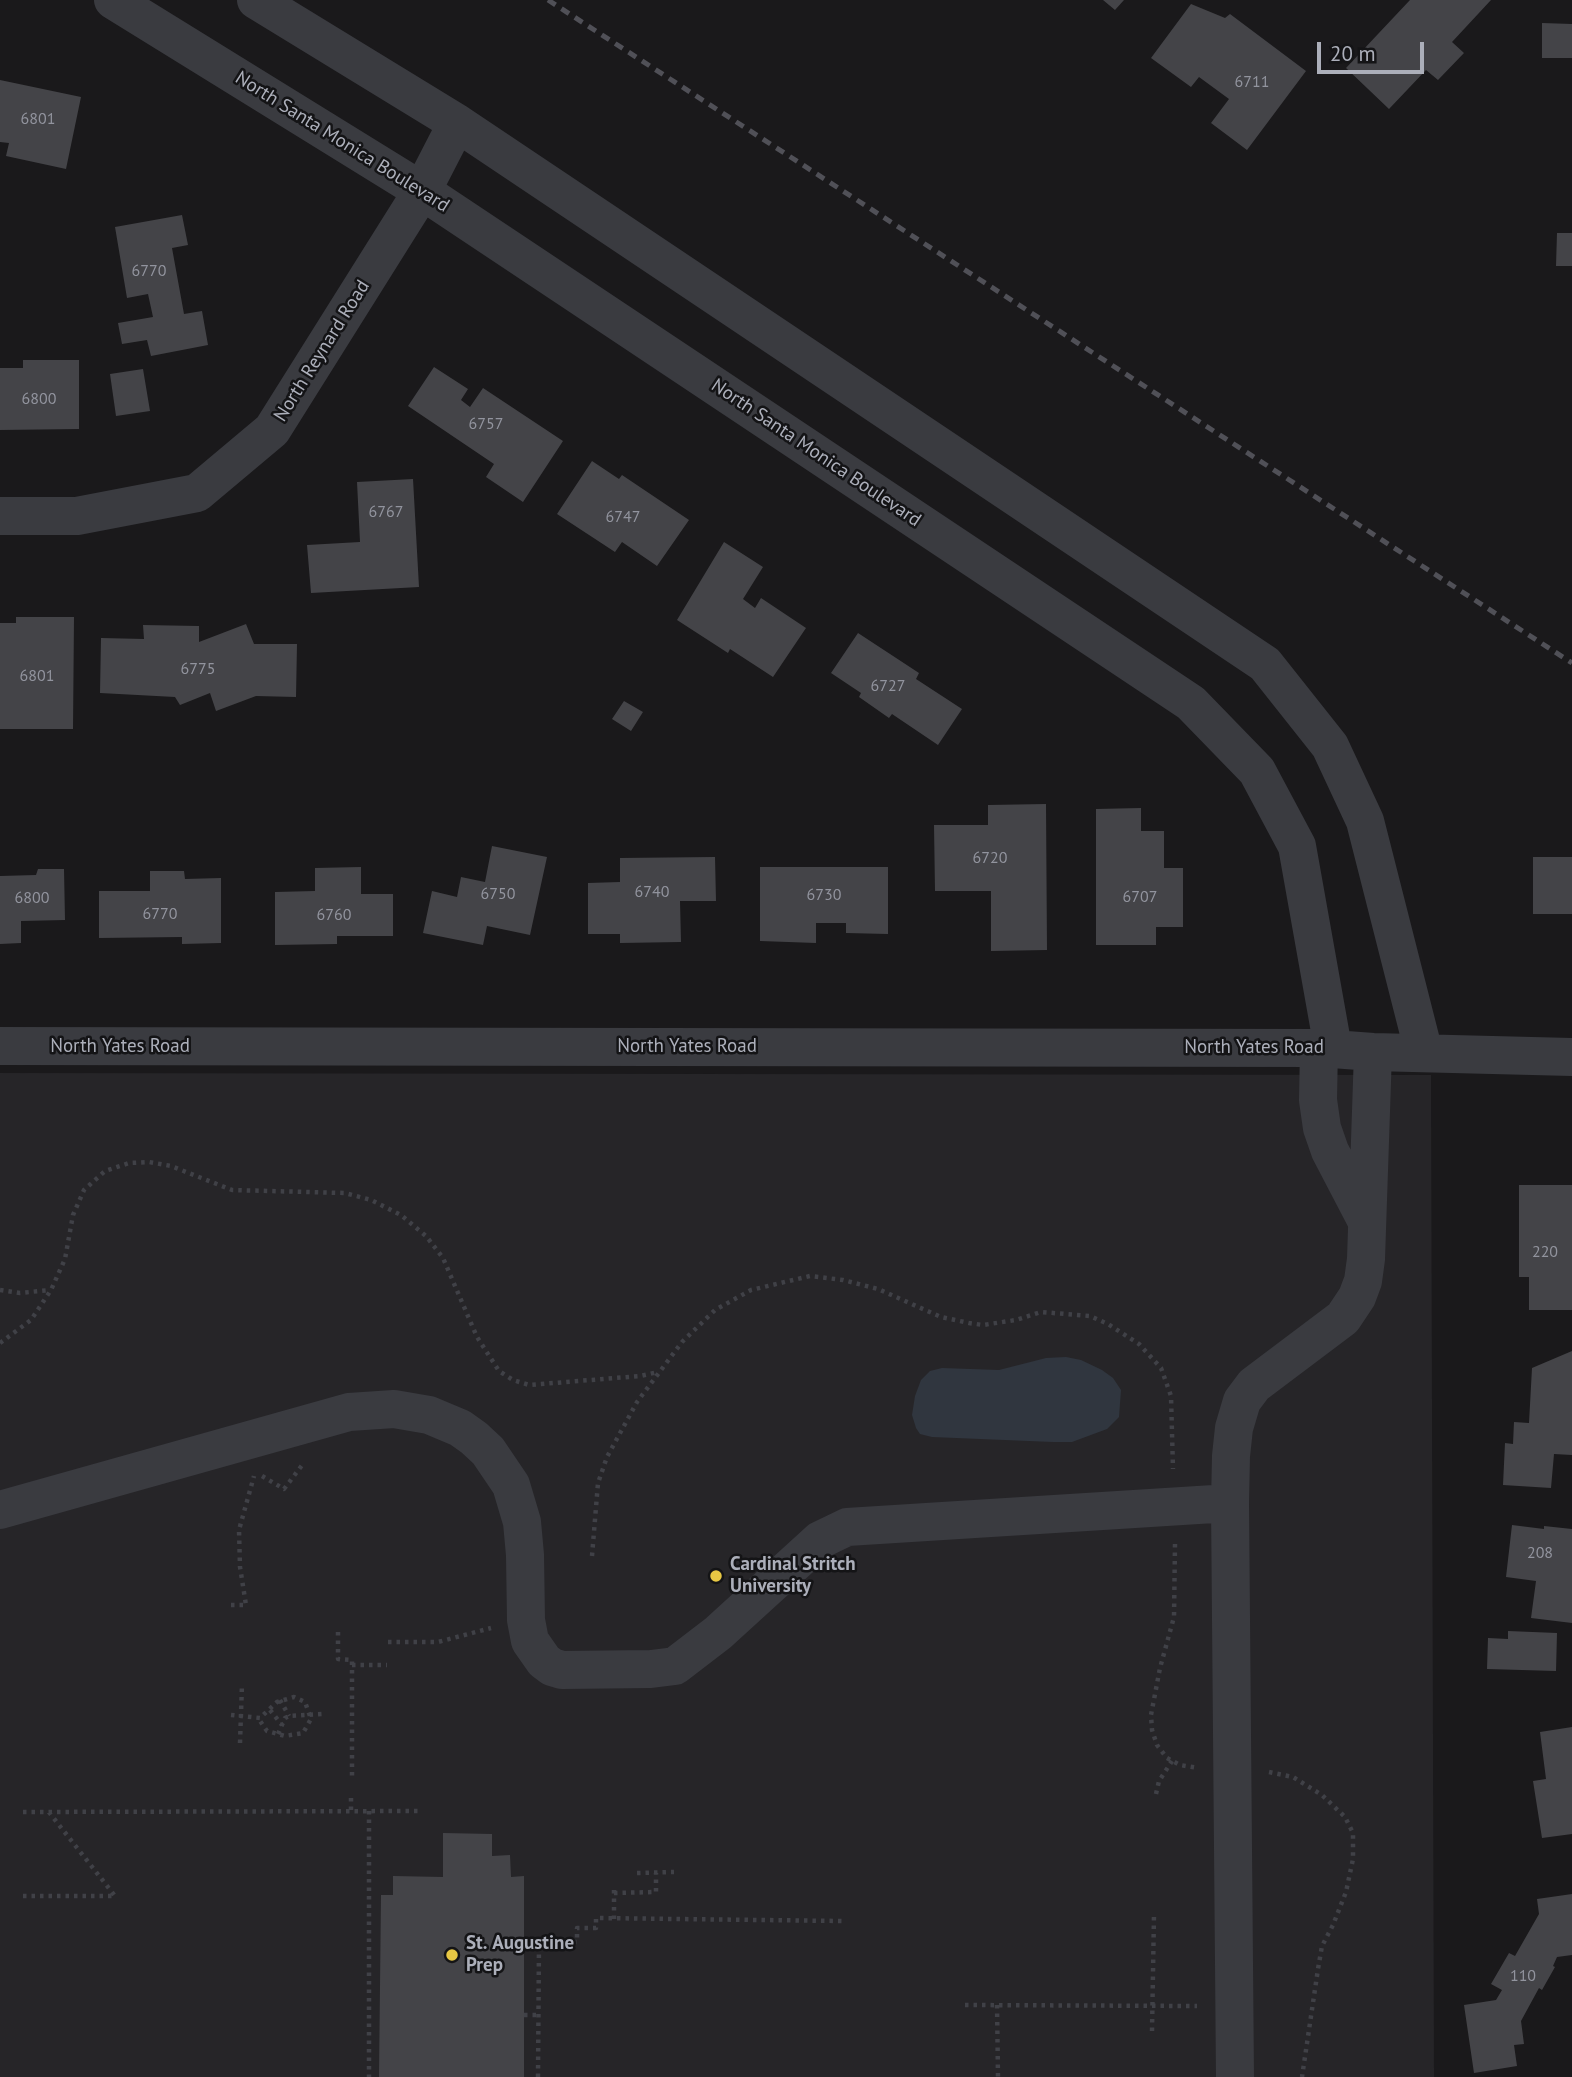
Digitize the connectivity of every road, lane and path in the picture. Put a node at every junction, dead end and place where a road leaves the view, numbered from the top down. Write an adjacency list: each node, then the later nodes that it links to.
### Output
1 (113, 0): 4 (street, North Santa Monica Boulevard)
2 (256, 0): 3 (street)
3 (457, 123): 4 (street, North Reynard Road); 9 (street)
4 (422, 191): 5 (street, North Reynard Road); 7 (street, North Santa Monica Boulevard)
5 (0, 516)
6 (0, 1046): 7 (street, North Yates Road)
7 (1326, 1048): 8 (street, North Yates Road); 11 (street, North Santa Monica Boulevard)
8 (1373, 1052): 9 (street); 11 (street)
9 (1424, 1053): 10 (street)
10 (1572, 1057)
11 (1367, 1222): 19 (street)
12 (0, 1290): 13 (path)
13 (51, 1290): 14 (path); 15 (path)
14 (0, 1343)
15 (659, 1372): 20 (path); 22 (path)
16 (305, 1461): 18 (path)
17 (248, 1468): 18 (path)
18 (255, 1472): 23 (path)
19 (1230, 1503): 20 (street); 42 (street)
20 (1174, 1506): 21 (street); 41 (path)
21 (0, 1510)
22 (592, 1556)
23 (232, 1605)
24 (489, 1629): 26 (path)
25 (338, 1632): 27 (path)
26 (388, 1642)
27 (352, 1665): 28 (path); 43 (path)
28 (387, 1665)
29 (242, 1685): 36 (path)
30 (280, 1700): 31 (path); 32 (path); 35 (path)
31 (270, 1710): 37 (path); 38 (path)
32 (310, 1714): 33 (path); 35 (path); 39 (path)
33 (322, 1714)
34 (231, 1715): 36 (path)
35 (289, 1716): 38 (path)
36 (242, 1717): 37 (path); 40 (path)
37 (258, 1718): 39 (path)
38 (282, 1725): 39 (path)
39 (277, 1735)
40 (240, 1743)
41 (1172, 1761): 42 (path); 44 (path)
42 (1233, 1768): 70 (street); 71 (path)
43 (352, 1777)
44 (1156, 1794)
45 (351, 1798): 47 (path)
46 (48, 1811): 47 (path); 50 (path); 56 (path)
47 (351, 1811): 48 (path)
48 (369, 1811): 49 (path); 67 (path)
49 (422, 1811)
50 (23, 1812)
51 (674, 1872): 53 (path)
52 (637, 1873): 53 (path)
53 (656, 1873): 55 (path)
54 (614, 1885): 55 (path)
55 (614, 1893): 58 (path)
56 (23, 1896)
57 (1154, 1914): 62 (path)
58 (614, 1919): 59 (path); 65 (path)
59 (842, 1921)
60 (965, 2005): 61 (path)
61 (998, 2005): 62 (path); 69 (path)
62 (1154, 2006): 63 (path); 66 (path)
63 (1205, 2006)
64 (524, 2015): 65 (path)
65 (539, 2015): 68 (path)
66 (1152, 2031)
67 (369, 2077)
68 (538, 2077)
69 (998, 2077)
70 (1235, 2077)
71 (1303, 2077)

